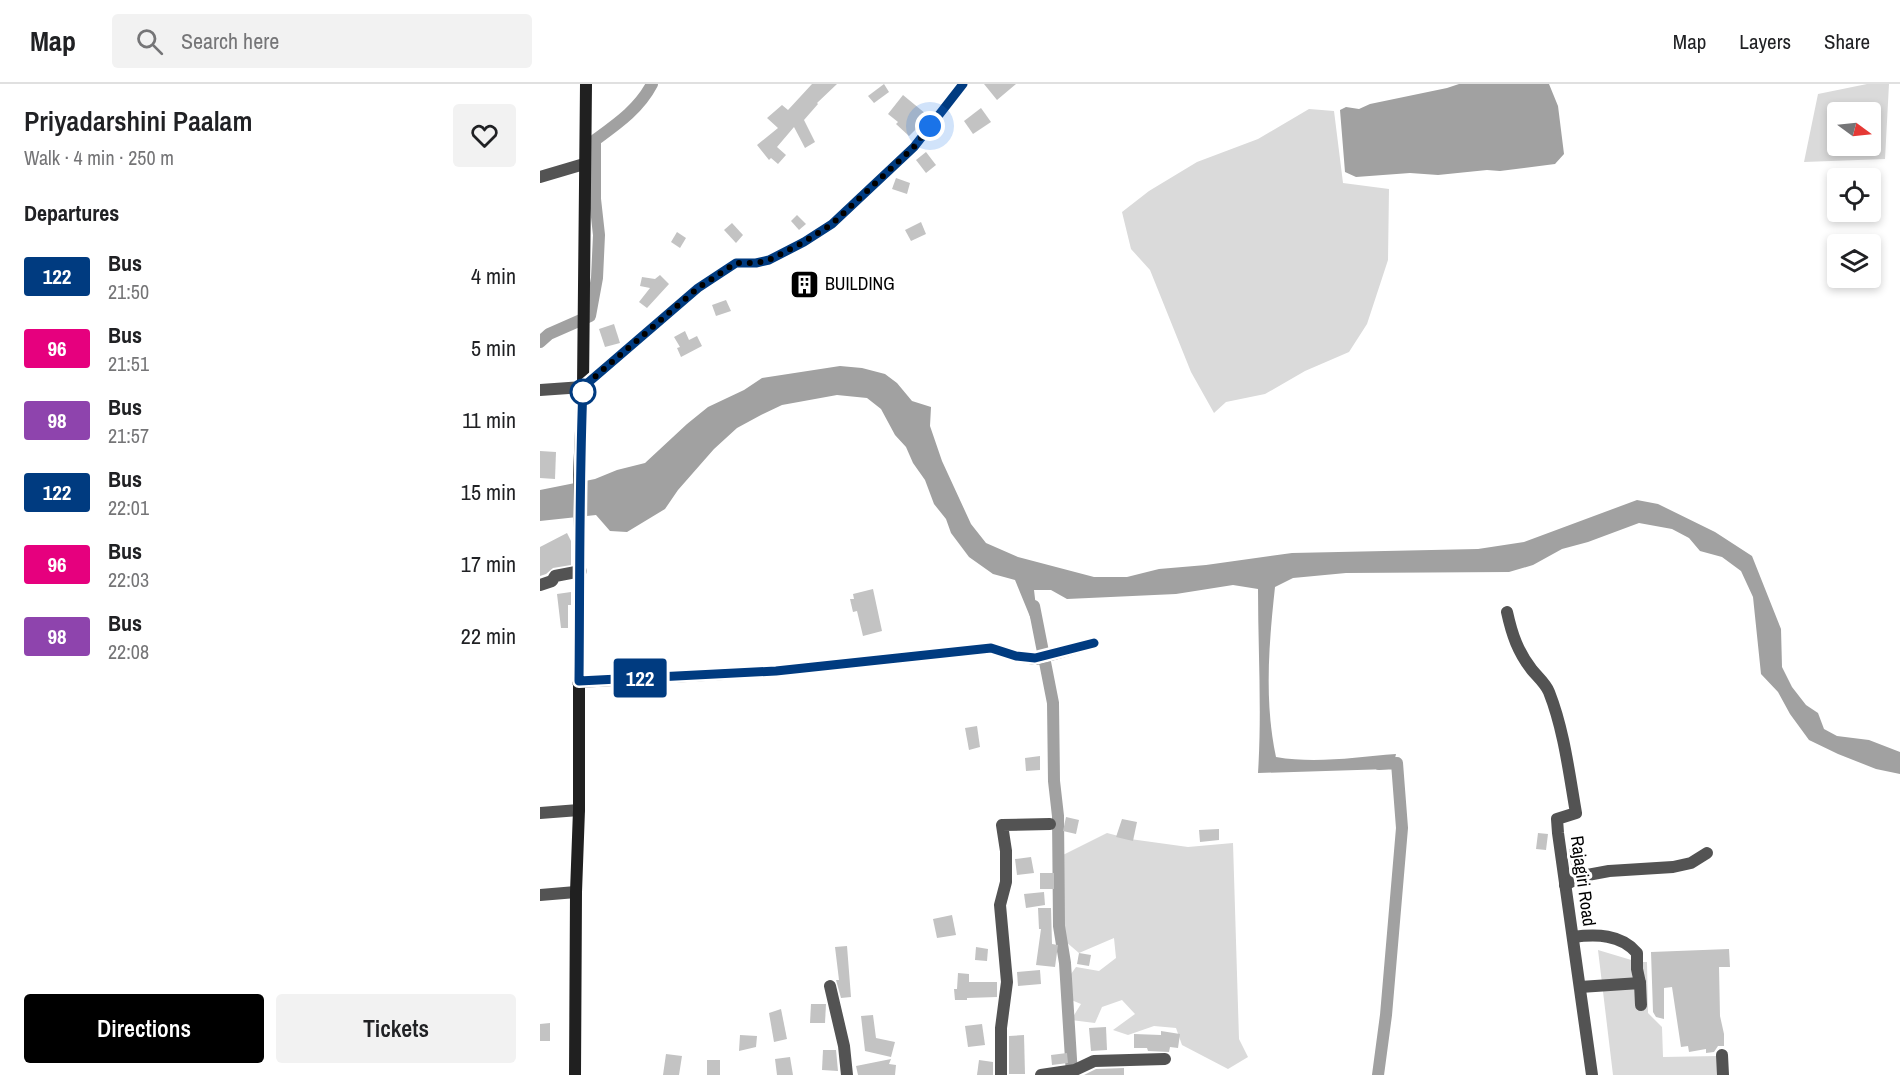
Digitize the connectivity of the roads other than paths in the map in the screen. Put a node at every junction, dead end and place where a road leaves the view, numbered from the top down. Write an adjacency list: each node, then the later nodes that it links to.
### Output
1 (586, 84): 3 (main road)
2 (963, 84): 5 (street)
3 (584, 164): 4 (street); 5 (main road)
4 (540, 177)
5 (583, 387): 6 (street); 7 (main road)
6 (540, 390)
7 (580, 571): 8 (street); 11 (main road)
8 (540, 585)
9 (1507, 612): 16 (street, Rajagiri Road)
10 (1094, 643): 11 (street)
11 (579, 681): 12 (main road)
12 (579, 810): 13 (street); 17 (main road)
13 (540, 813)
14 (1050, 824): 29 (street)
15 (1707, 853): 16 (street)
16 (1565, 885): 19 (street, Rajagiri Road)
17 (576, 892): 18 (street); 27 (main road)
18 (540, 895)
19 (1573, 937): 20 (street); 22 (street, Rajagiri Road)
20 (1640, 983): 22 (street); 23 (street)
21 (830, 986): 28 (street)
22 (1580, 987): 26 (street, Rajagiri Road)
23 (1641, 1005)
24 (1722, 1054): 31 (street)
25 (1165, 1059): 30 (street)
26 (1594, 1074)
27 (575, 1075)
28 (847, 1075)
29 (1001, 1075)
30 (1041, 1075)
31 (1723, 1075)

